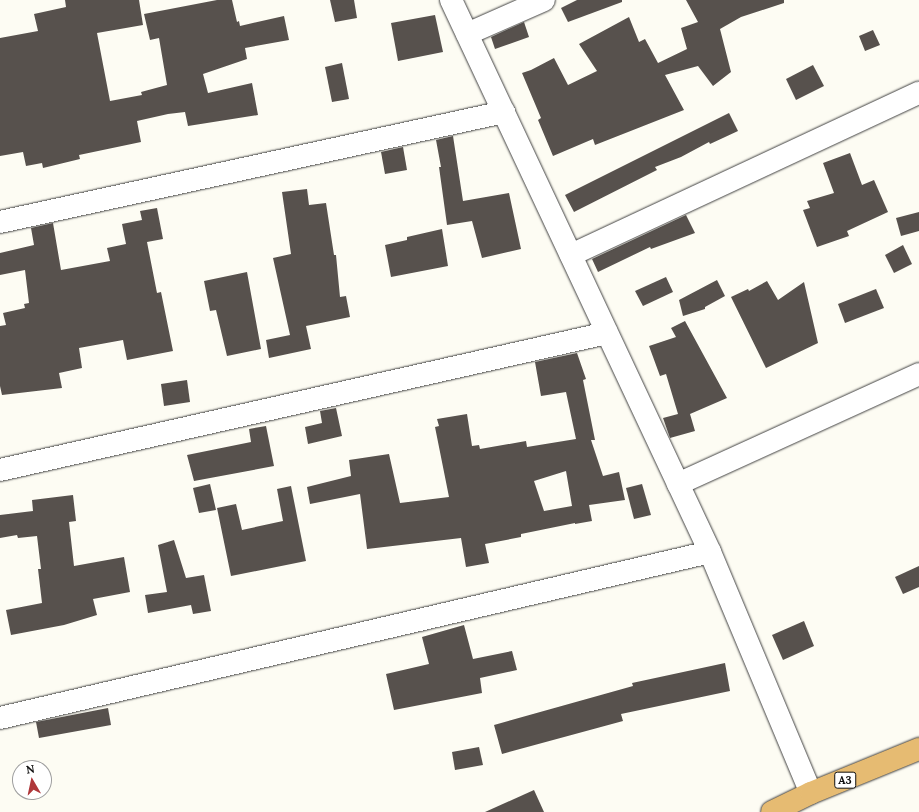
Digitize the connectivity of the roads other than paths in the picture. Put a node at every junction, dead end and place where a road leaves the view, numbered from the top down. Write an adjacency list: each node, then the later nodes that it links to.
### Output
1 (451, 0): 3 (street)
2 (544, 0): 3 (street)
3 (467, 34): 5 (street)
4 (919, 93): 7 (street)
5 (504, 112): 6 (street); 7 (street)
6 (0, 222)
7 (571, 255): 8 (street)
8 (607, 333): 10 (street); 11 (street)
9 (919, 374): 11 (street)
10 (0, 470)
11 (678, 484): 12 (street)
12 (710, 552): 13 (street); 15 (street)
13 (0, 718)
14 (919, 749): 15 (highway, A3)
15 (811, 794): 16 (highway, A3)
16 (772, 812)

